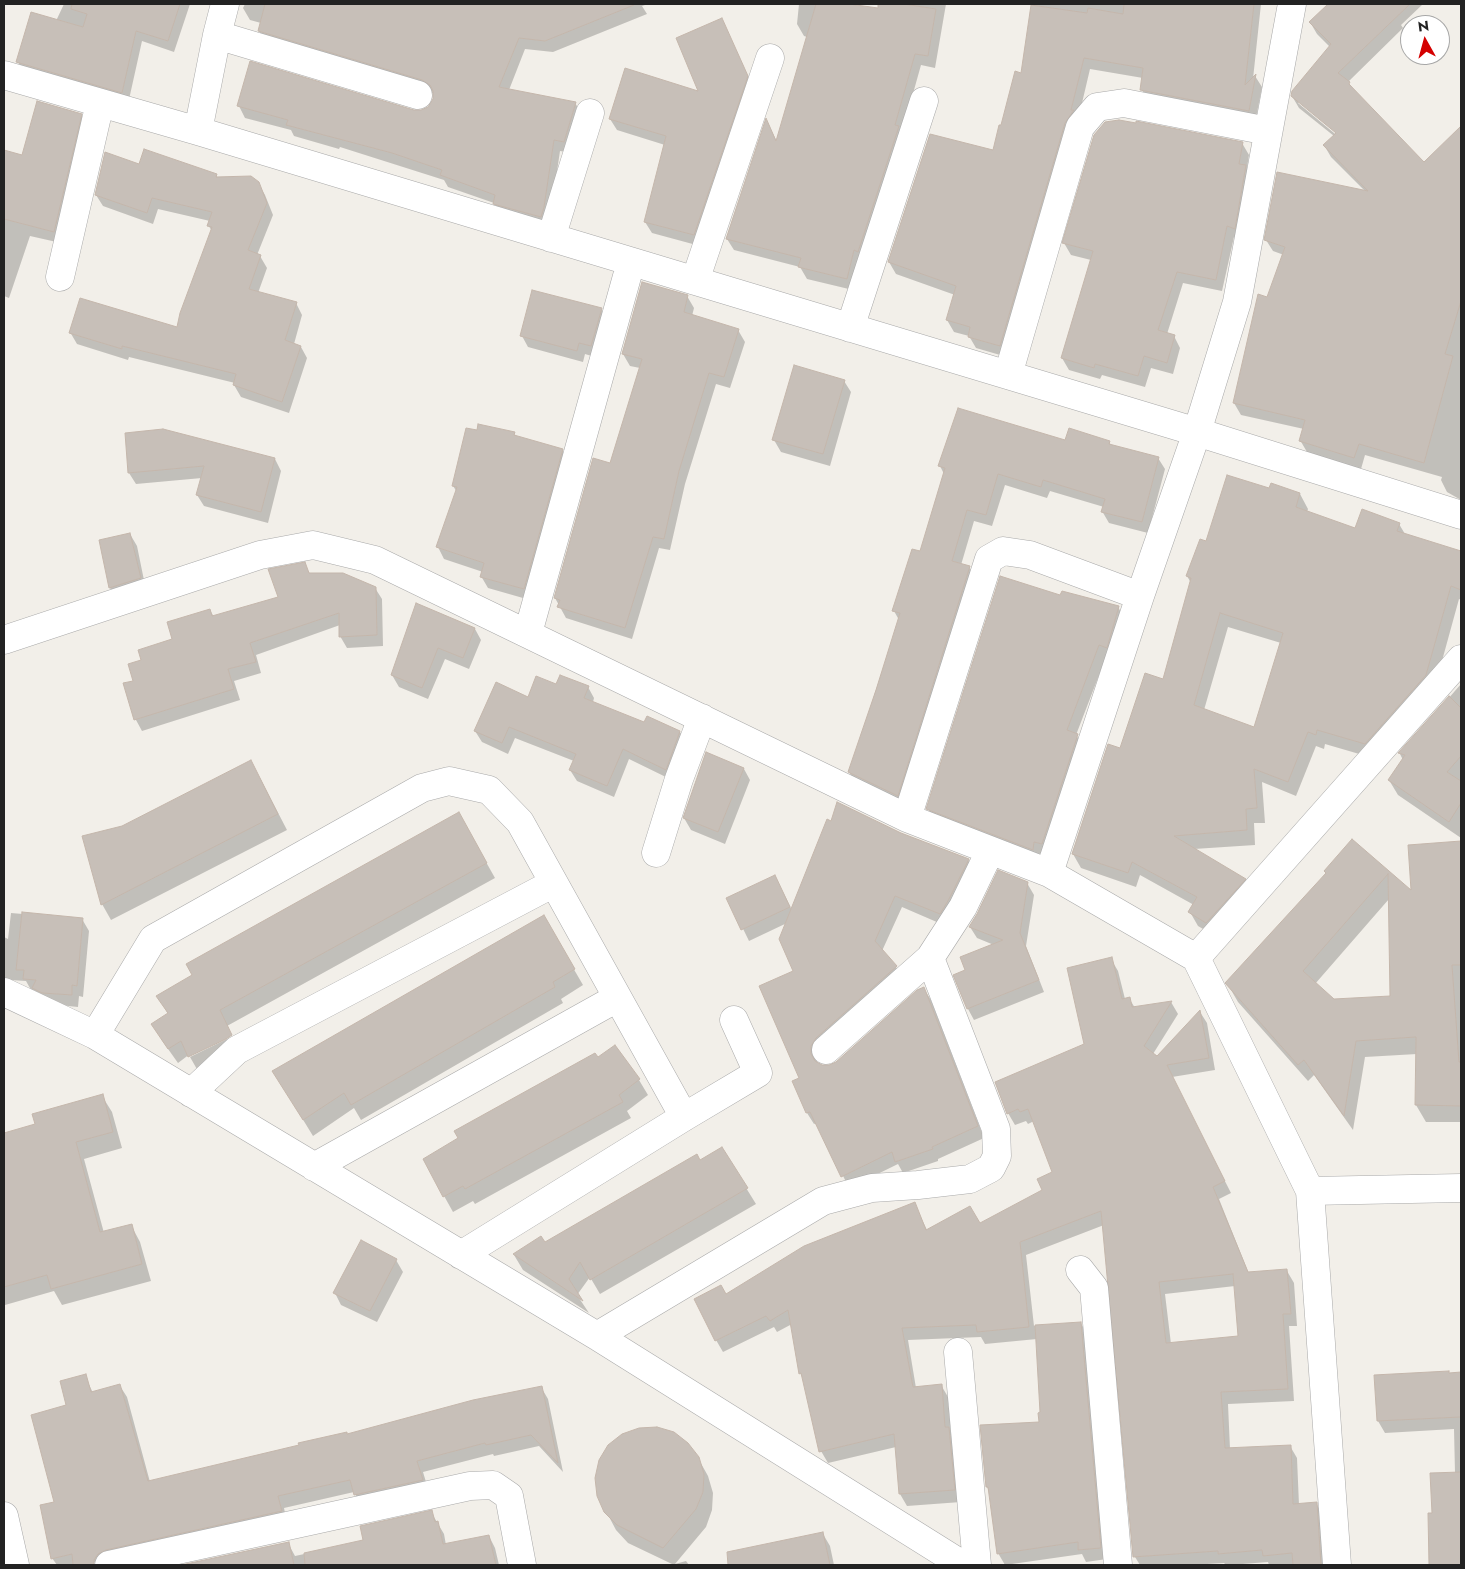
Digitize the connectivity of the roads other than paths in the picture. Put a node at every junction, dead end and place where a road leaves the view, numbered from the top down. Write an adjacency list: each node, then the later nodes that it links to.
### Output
1 (225, 4): 3 (street)
2 (1292, 4): 11 (street)
3 (217, 35): 6 (street); 10 (street)
4 (770, 58): 15 (street)
5 (4, 75): 8 (street)
6 (418, 95)
7 (924, 101): 16 (street)
8 (100, 103): 10 (street); 14 (street)
9 (590, 113): 12 (street)
10 (198, 131): 12 (street)
11 (1268, 131): 17 (street); 18 (street)
12 (552, 238): 13 (street)
13 (631, 262): 15 (street); 21 (street)
14 (60, 278)
15 (695, 281): 16 (street)
16 (850, 328): 17 (street)
17 (1008, 375): 18 (street)
18 (1197, 432): 19 (street); 20 (street)
19 (1461, 515)
20 (1140, 596): 25 (street); 28 (street)
21 (528, 633): 22 (street); 24 (street)
22 (4, 640)
23 (1461, 659): 31 (street)
24 (702, 718): 25 (street); 27 (street)
25 (907, 818): 26 (street)
26 (990, 851): 28 (street); 30 (street)
27 (656, 853)
28 (1049, 873): 31 (street)
29 (554, 883): 33 (street); 35 (street); 37 (street)
30 (930, 958): 36 (street); 44 (street)
31 (1196, 958): 41 (street)
32 (4, 992): 35 (street)
33 (617, 998): 38 (street); 39 (street)
34 (734, 1020): 38 (street)
35 (94, 1035): 37 (street)
36 (826, 1050)
37 (191, 1093): 39 (street)
38 (684, 1117): 42 (street)
39 (314, 1167): 42 (street)
40 (1461, 1188): 41 (street)
41 (1310, 1191): 52 (street)
42 (461, 1255): 44 (street)
43 (1080, 1270): 51 (street)
44 (597, 1336): 50 (street)
45 (958, 1352): 50 (street)
46 (4, 1516): 47 (street)
47 (15, 1565)
48 (109, 1565): 49 (street)
49 (522, 1565)
50 (964, 1565)
51 (1118, 1565)
52 (1338, 1565)

